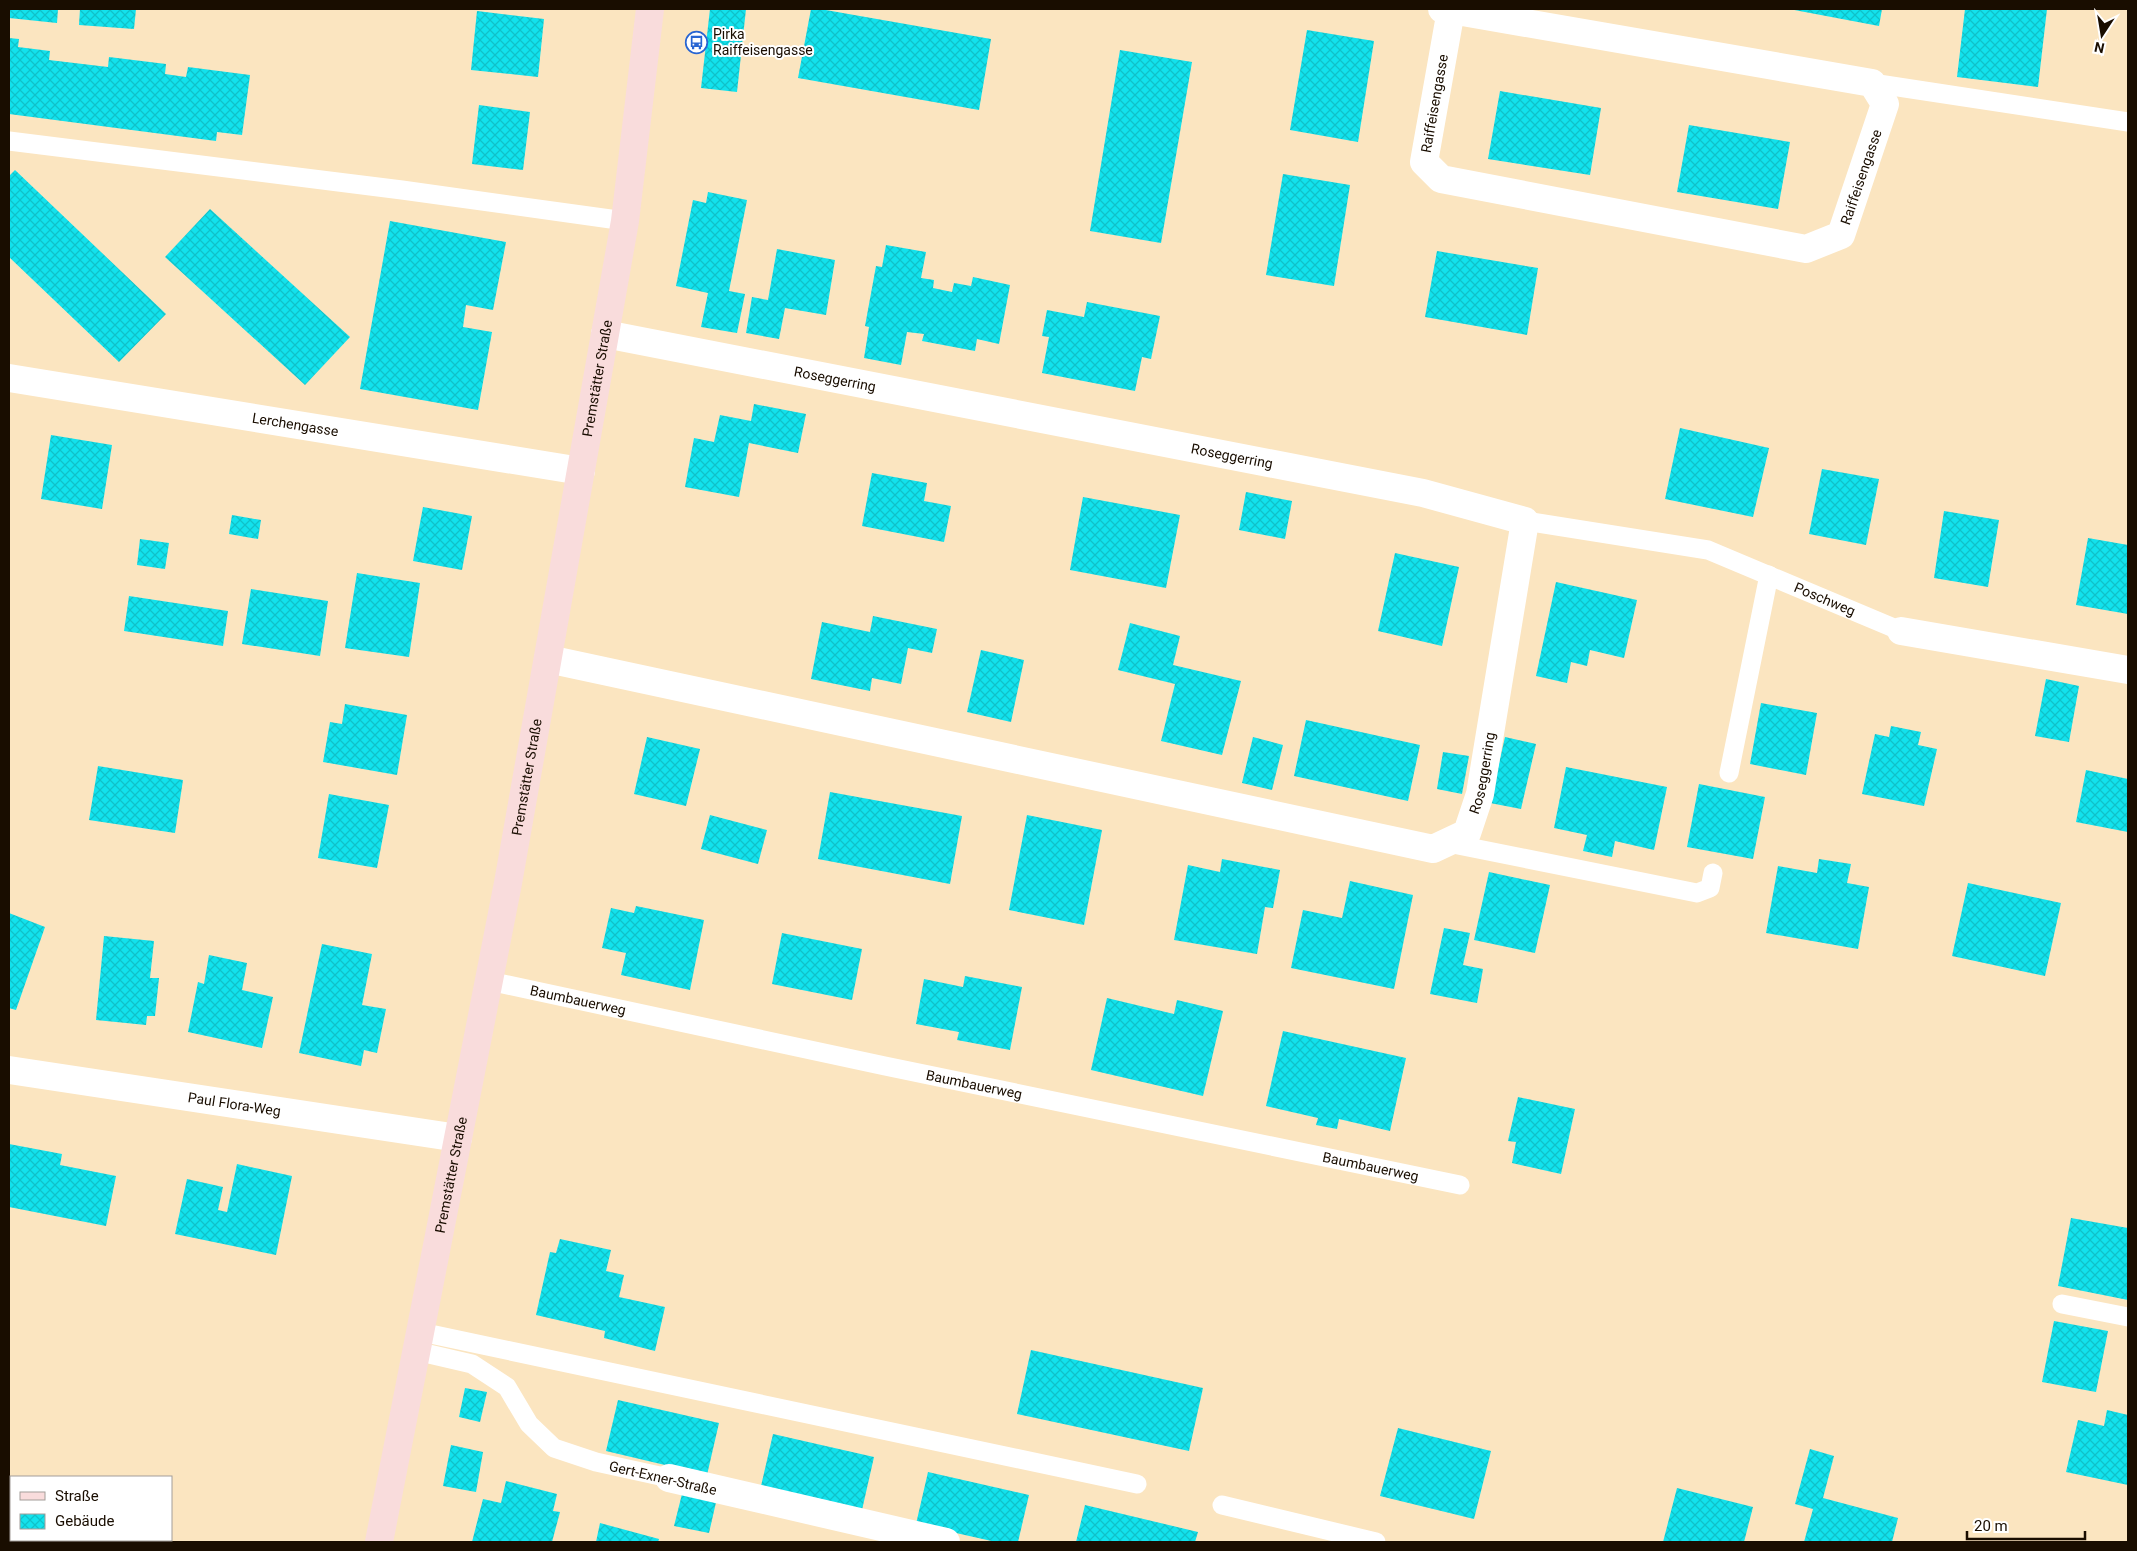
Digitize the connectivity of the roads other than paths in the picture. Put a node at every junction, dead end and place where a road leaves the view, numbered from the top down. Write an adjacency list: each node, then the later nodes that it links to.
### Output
1 (650, 9): 6 (main road, Premstätter Straße)
2 (1446, 10): 3 (street, Raiffeisengasse); 3 (street, Raiffeisengasse)
3 (1872, 83): 4 (lane)
4 (2128, 122)
5 (9, 141): 6 (lane)
6 (625, 221): 7 (main road, Premstätter Straße)
7 (605, 334): 9 (main road, Premstätter Straße); 10 (street, Roseggerring)
8 (9, 378): 9 (street, Lerchengasse)
9 (581, 471): 13 (main road, Premstätter Straße)
10 (1524, 521): 11 (lane, Poschweg); 16 (street, Roseggerring)
11 (1769, 575): 12 (lane, Poschweg); 15 (lane)
12 (1900, 631): 14 (street, Poschweg)
13 (548, 659): 16 (street, Roseggerring); 18 (main road, Premstätter Straße)
14 (2128, 670)
15 (1729, 773)
16 (1448, 843): 17 (lane, Roseggerring)
17 (1713, 873)
18 (489, 981): 20 (main road, Premstätter Straße); 21 (lane, Baumbauerweg)
19 (9, 1070): 20 (street, Paul Flora-Weg)
20 (458, 1138): 24 (main road, Premstätter Straße)
21 (1460, 1185)
22 (2062, 1304): 23 (lane)
23 (2128, 1317)
24 (418, 1341): 25 (lane, Gert-Exner-Straße); 26 (lane); 28 (main road, Premstätter Straße)
25 (668, 1478): 29 (street, Gert-Exner-Straße)
26 (1137, 1484)
27 (1222, 1504): 30 (lane)
28 (380, 1542)
29 (946, 1542)
30 (1376, 1542)

